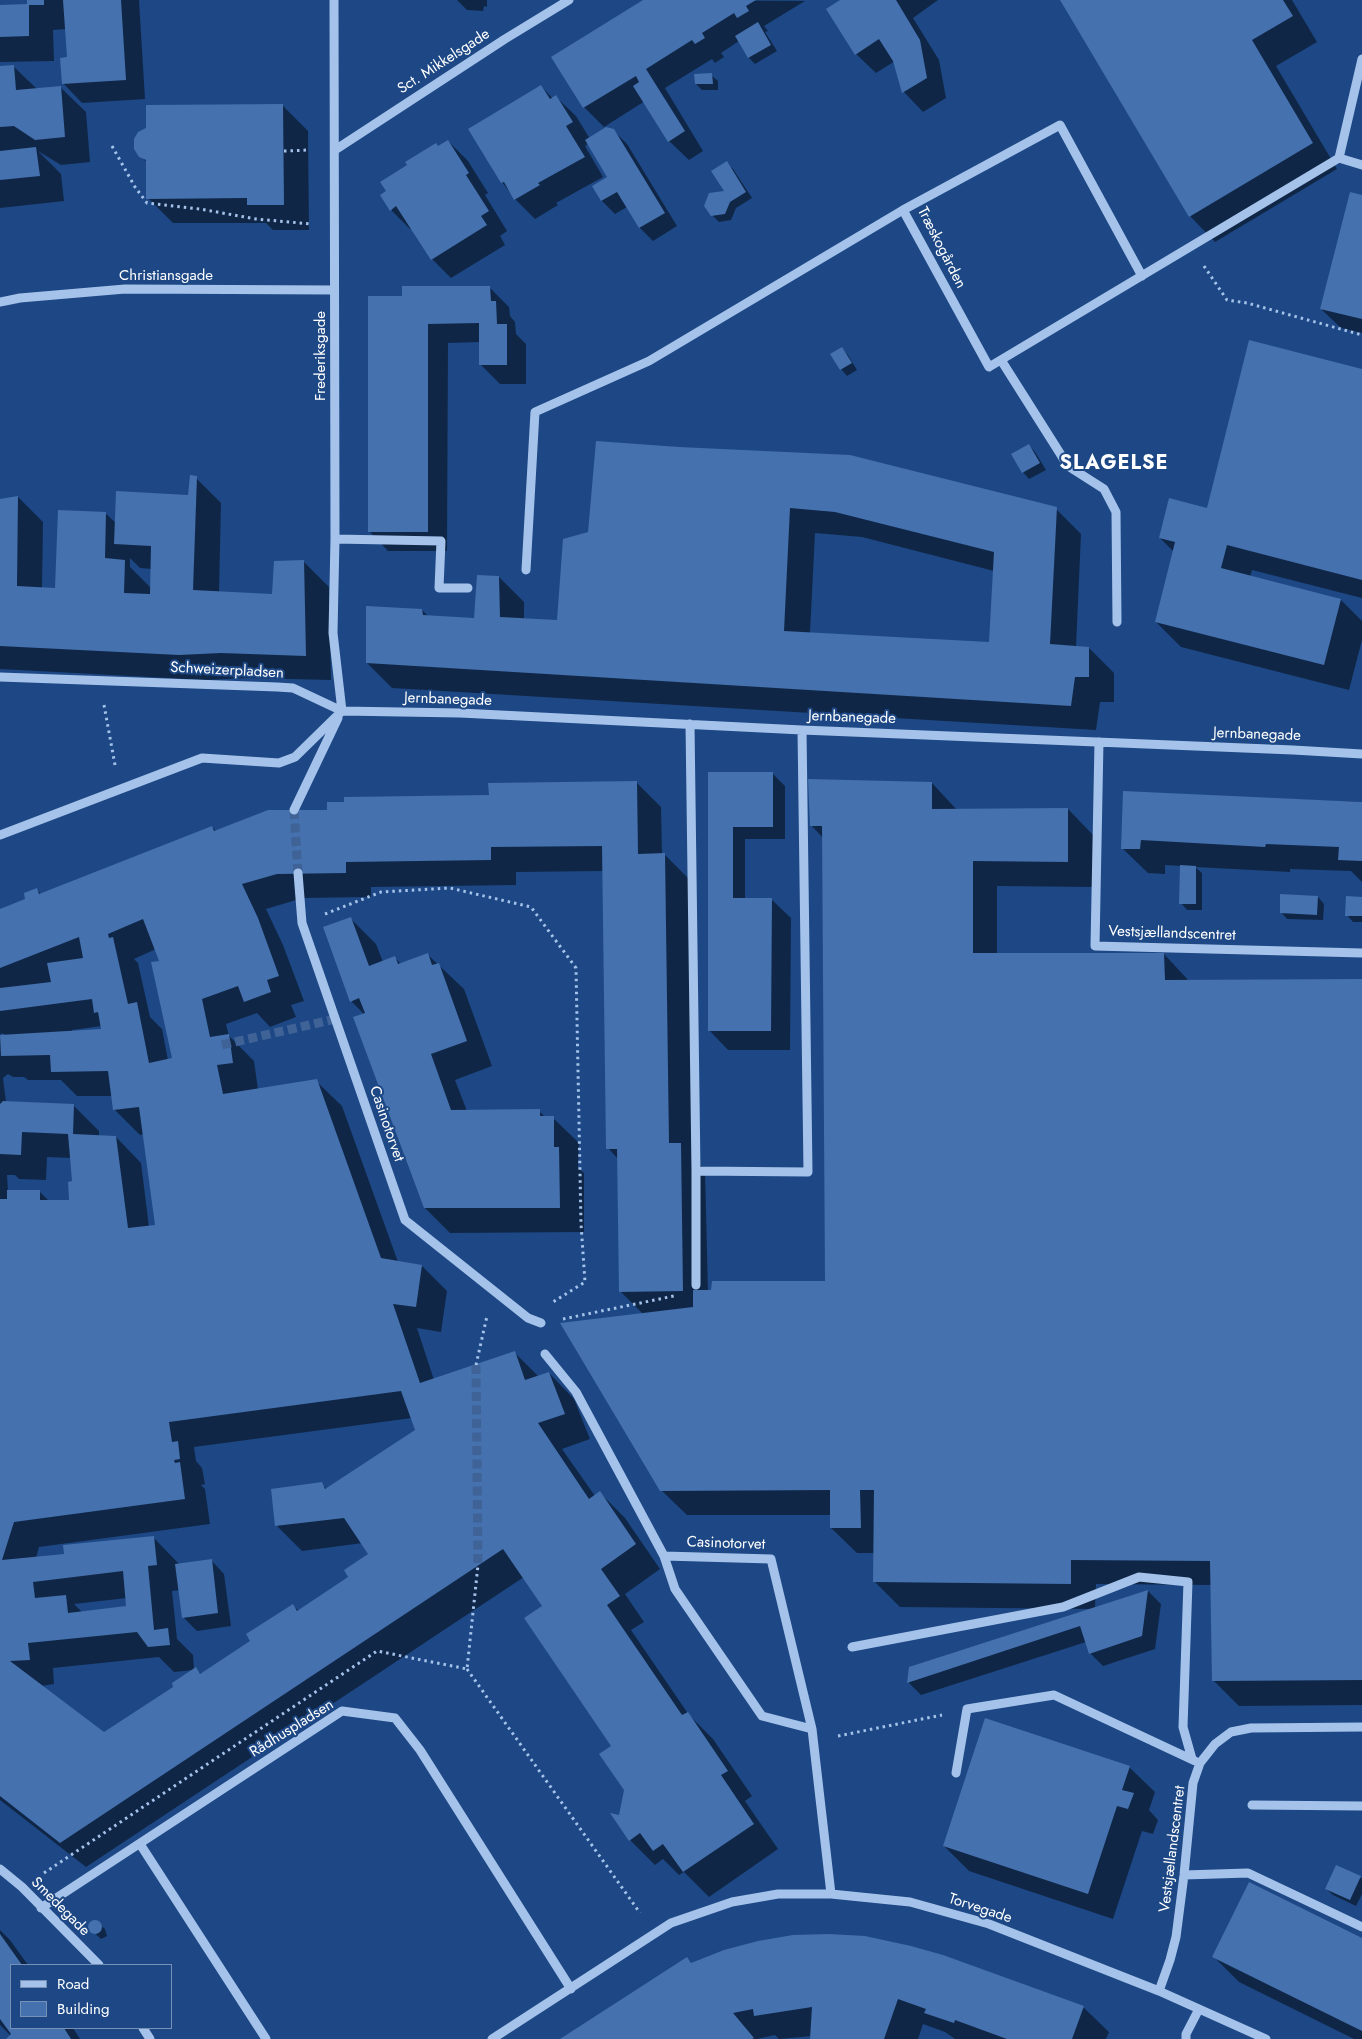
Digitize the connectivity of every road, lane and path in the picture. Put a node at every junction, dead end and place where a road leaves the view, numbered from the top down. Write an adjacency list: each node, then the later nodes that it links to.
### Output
1 (334, 0): 5 (street, Frederiksgade)
2 (569, 0): 5 (street, Sct. Mikkelsgade)
3 (1362, 59): 6 (street)
4 (112, 146): 9 (path)
5 (335, 150): 9 (street, Frederiksgade)
6 (1339, 158): 7 (street); 10 (street)
7 (1362, 164)
8 (903, 210): 11 (street, Træskogården); 15 (street, Træskogården); 17 (street)
9 (334, 222): 12 (street, Frederiksgade)
10 (1191, 247): 11 (street); 14 (path)
11 (1142, 276): 15 (street)
12 (334, 290): 13 (street, Christiansgade); 16 (street, Frederiksgade)
13 (0, 302)
14 (1362, 335)
15 (1001, 360): 19 (street)
16 (335, 539): 18 (street); 22 (street, Frederiksgade)
17 (526, 570)
18 (468, 588)
19 (1117, 622)
20 (0, 677): 21 (street, Schweizerpladsen)
21 (99, 680): 22 (street, Schweizerpladsen); 27 (path)
22 (342, 711): 23 (street, Jernbanegade); 27 (street); 28 (street)
23 (690, 724): 24 (street, Jernbanegade); 33 (street)
24 (802, 730): 25 (street, Jernbanegade); 33 (street)
25 (1099, 742): 26 (street, Jernbanegade); 32 (street, Vestsjællandscentret)
26 (1362, 754)
27 (123, 788): 29 (street)
28 (294, 810)
29 (0, 835)
30 (298, 873): 31 (street, Casinotorvet)
31 (302, 923): 35 (street, Casinotorvet); 37 (path)
32 (1362, 953)
33 (696, 1171): 34 (street)
34 (696, 1285)
35 (493, 1290): 37 (street, Casinotorvet); 40 (path)
36 (682, 1294): 38 (path)
37 (528, 1318): 38 (street, Casinotorvet)
38 (541, 1323)
39 (545, 1354): 41 (street)
40 (476, 1365)
41 (664, 1556): 47 (street); 47 (street, Casinotorvet)
42 (478, 1565): 44 (path)
43 (852, 1647): 49 (street)
44 (467, 1669): 56 (path); 60 (path)
45 (967, 1709): 48 (path); 49 (street); 50 (street)
46 (1362, 1727): 49 (street, Vestsjællandscentret)
47 (812, 1729): 48 (street, Casinotorvet)
48 (813, 1740): 57 (street, Casinotorvet)
49 (1196, 1761): 55 (street, Vestsjællandscentret)
50 (956, 1773)
51 (1252, 1805): 52 (street)
52 (1362, 1806)
53 (140, 1844): 58 (street, Rådhuspladsen); 62 (street, Rådhuspladsen); 65 (street)
54 (0, 1870): 56 (street, Smedegade)
55 (1184, 1875): 59 (street); 63 (street, Vestsjællandscentret)
56 (22, 1887): 58 (street, Smedegade)
57 (831, 1894): 60 (street, Torvegade); 63 (street, Torvegade)
58 (41, 1908): 61 (street, Smedegade)
59 (1362, 1927)
60 (655, 1934): 62 (street)
61 (98, 1964)
62 (571, 1989): 66 (street)
63 (1158, 1991): 64 (street, Torvegade)
64 (1199, 2009): 67 (street); 68 (street, Torvegade)
65 (266, 2039)
66 (492, 2039)
67 (1186, 2039)
68 (1266, 2039)

